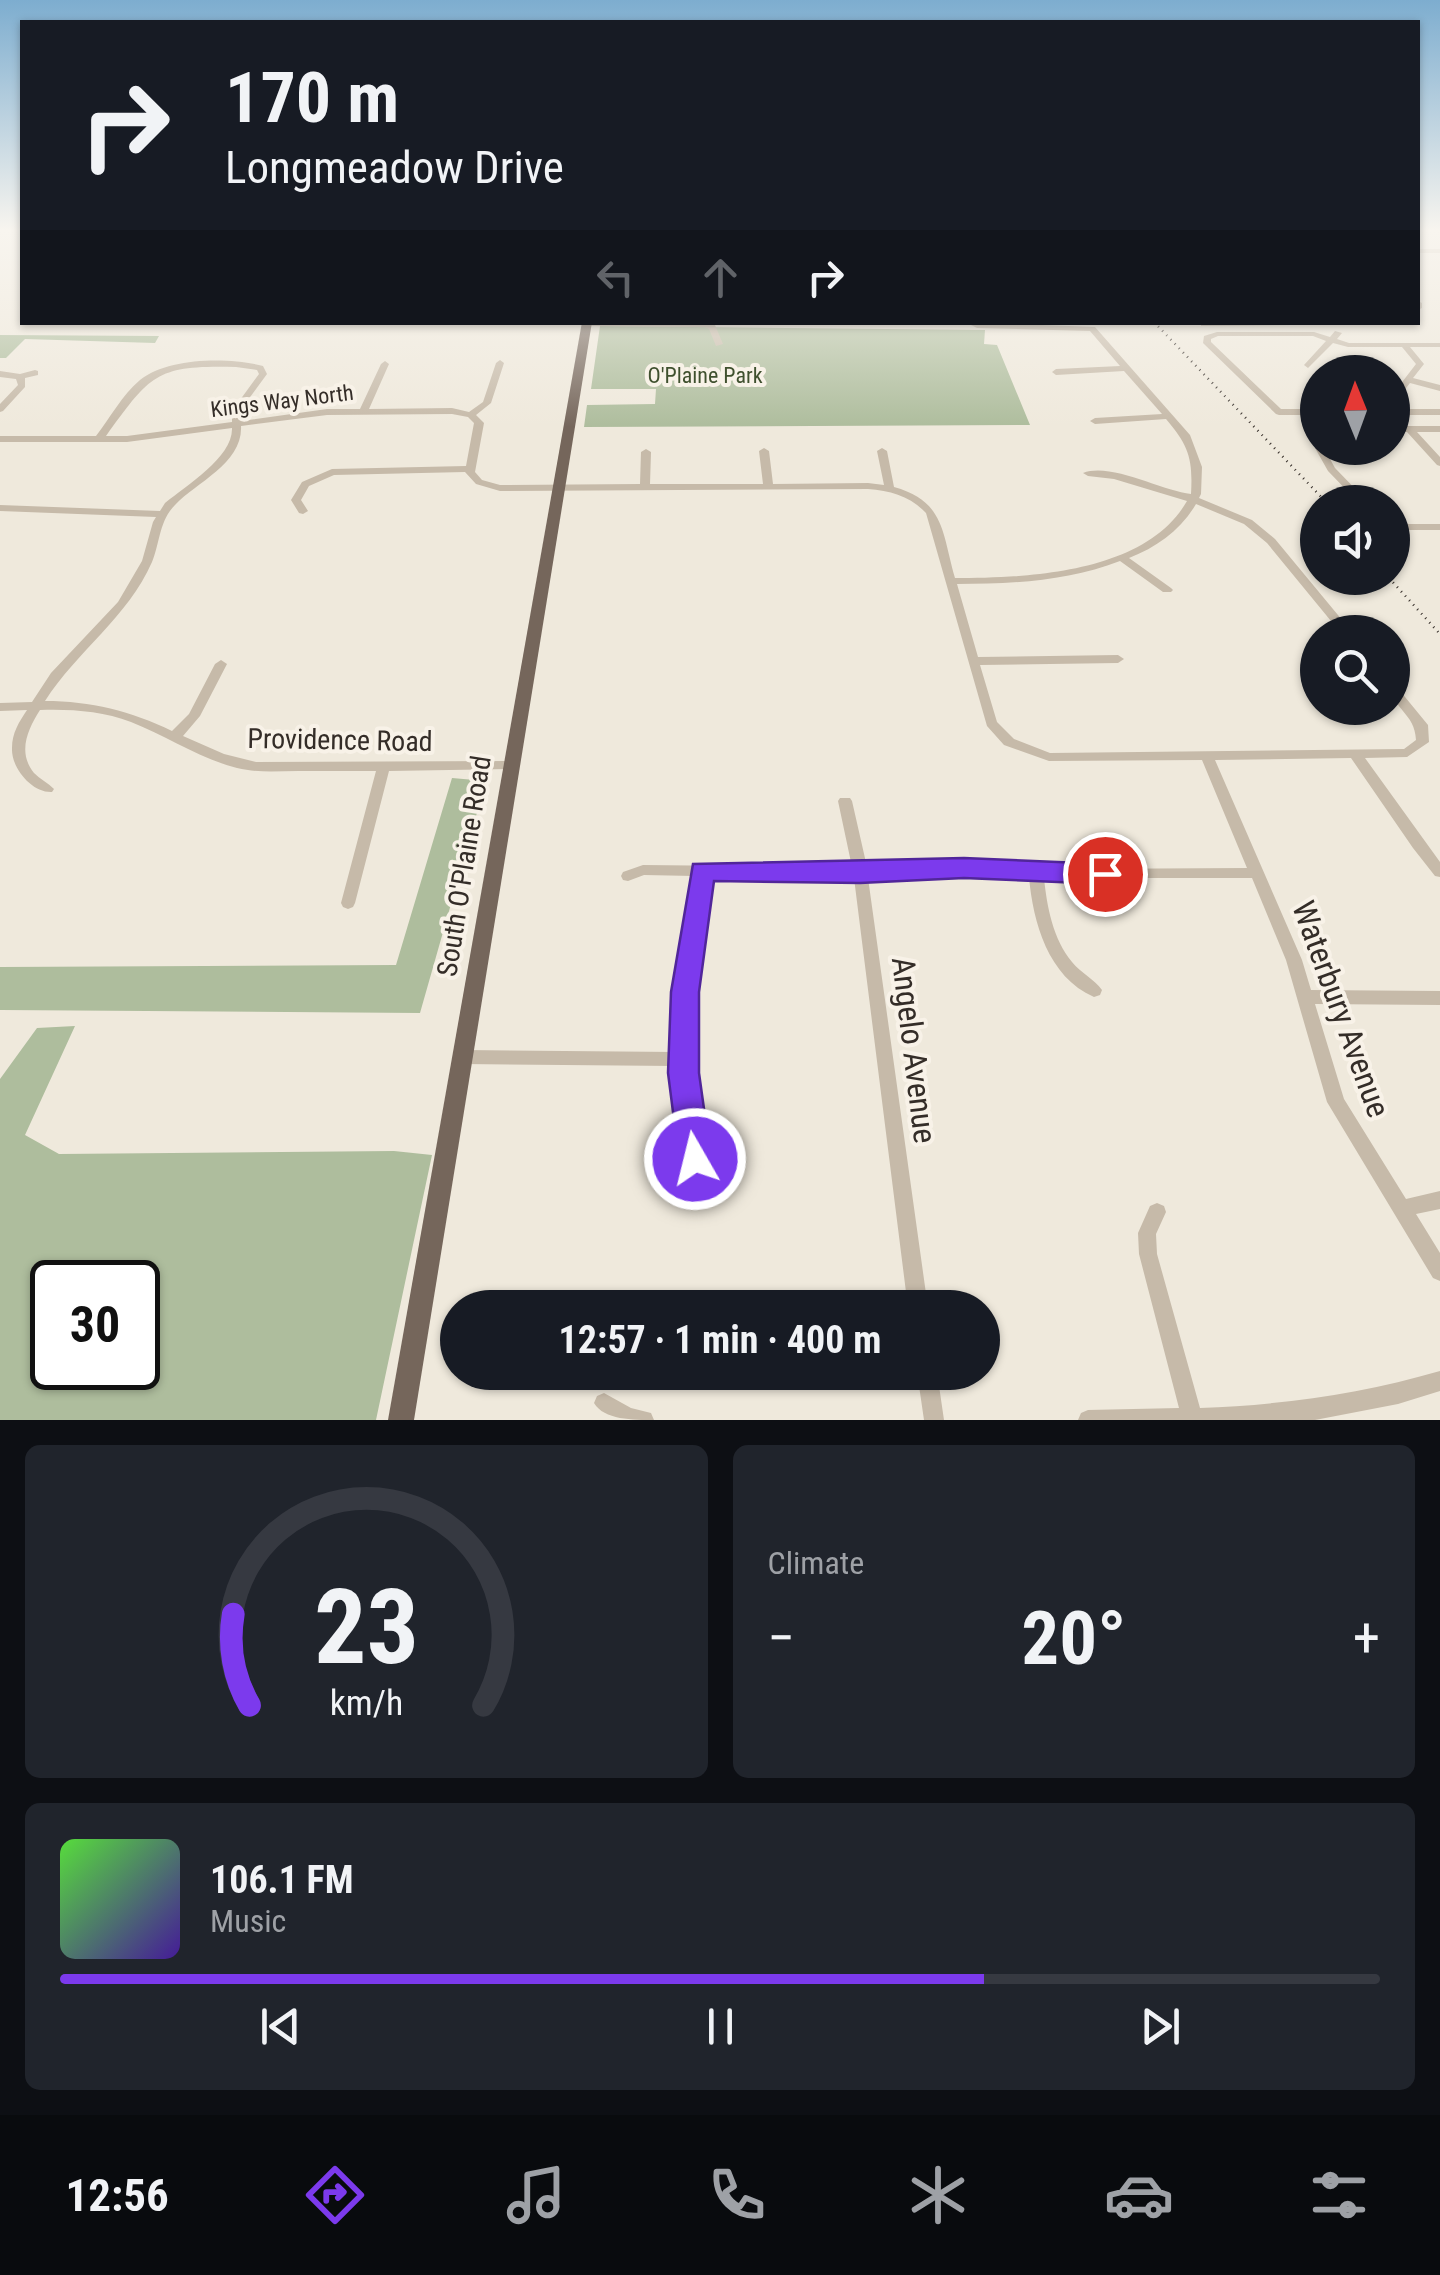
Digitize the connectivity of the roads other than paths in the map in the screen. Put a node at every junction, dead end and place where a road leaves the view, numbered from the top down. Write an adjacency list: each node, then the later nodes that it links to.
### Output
1 (587, 325): 42 (main road, South O'Plaine Road)
2 (705, 325): 5 (street)
3 (974, 325): 11 (street)
4 (1334, 337): 6 (street); 8 (street); 21 (street)
5 (719, 344)
6 (1404, 345): 7 (street); 16 (street)
7 (1438, 345)
8 (1318, 355)
9 (500, 363): 24 (street)
10 (385, 364): 20 (street)
11 (1127, 368): 12 (street); 25 (street)
12 (1056, 372)
13 (34, 373): 15 (street)
14 (0, 374): 15 (street)
15 (20, 377): 19 (street)
16 (1410, 379)
17 (1410, 380): 18 (street)
18 (1440, 388)
19 (0, 409)
20 (364, 411): 24 (street, Kings Way North); 27 (street, Kings Way North)
21 (1300, 412)
22 (1410, 412): 23 (street)
23 (1440, 412)
24 (471, 415): 37 (street)
25 (1169, 416): 26 (street); 44 (street)
26 (1095, 421)
27 (237, 424): 31 (street, Kings Way North); 31 (street); 47 (street)
28 (1410, 429): 29 (street); 35 (street)
29 (1438, 430)
30 (0, 439): 31 (street, Kings Way North)
31 (99, 439)
32 (764, 450): 40 (street)
33 (882, 450): 43 (street)
34 (646, 452): 41 (street)
35 (1440, 462)
36 (1329, 465): 39 (street)
37 (469, 469): 42 (street); 46 (street)
38 (1088, 473): 44 (street)
39 (1346, 485)
40 (768, 486): 41 (street); 43 (street)
41 (645, 487): 42 (street)
42 (560, 488): 63 (main road, South O'Plaine Road)
43 (890, 488): 51 (street)
44 (1195, 500): 50 (street); 53 (street)
45 (0, 508): 47 (street)
46 (304, 511)
47 (163, 514): 57 (street)
48 (1410, 527): 49 (street)
49 (1440, 527)
50 (1121, 557): 51 (street); 52 (street)
51 (951, 581): 55 (street)
52 (1167, 590)
53 (1332, 615)
54 (1118, 659): 55 (street)
55 (973, 661): 62 (street)
56 (221, 664): 60 (street)
57 (34, 706): 58 (street, Providence Road); 60 (street, Providence Road); 65 (street)
58 (0, 708)
59 (1410, 711): 61 (street)
60 (173, 738): 64 (street, Providence Road)
61 (1356, 756): 62 (street); 69 (street)
62 (1207, 757): 71 (street, Waterbury Avenue)
63 (510, 766): 64 (street, Providence Road); 77 (main road, South O'Plaine Road)
64 (383, 768): 73 (street)
65 (47, 789)
66 (845, 801): 70 (street, Angelo Avenue)
67 (702, 871): 70 (street); 72 (street); 78 (street)
68 (1036, 872): 70 (street); 71 (street); 74 (street)
69 (1440, 872)
70 (860, 873): 84 (street, Angelo Avenue)
71 (1254, 873): 75 (street, Waterbury Avenue)
72 (628, 876)
73 (348, 903)
74 (1094, 990)
75 (1306, 997): 76 (street); 81 (street, Waterbury Avenue)
76 (1440, 998)
77 (462, 1058): 78 (street); 88 (main road, South O'Plaine Road)
78 (684, 1059): 79 (street)
79 (695, 1159)
80 (1440, 1200): 81 (street)
81 (1402, 1208): 83 (street, Waterbury Avenue)
82 (1157, 1212): 92 (street)
83 (1440, 1271)
84 (916, 1290)
85 (1440, 1381): 92 (street)
86 (930, 1390): 90 (street)
87 (604, 1403): 89 (street)
88 (401, 1420)
89 (644, 1420)
90 (934, 1420)
91 (1088, 1420): 92 (street)
92 (1193, 1420)

